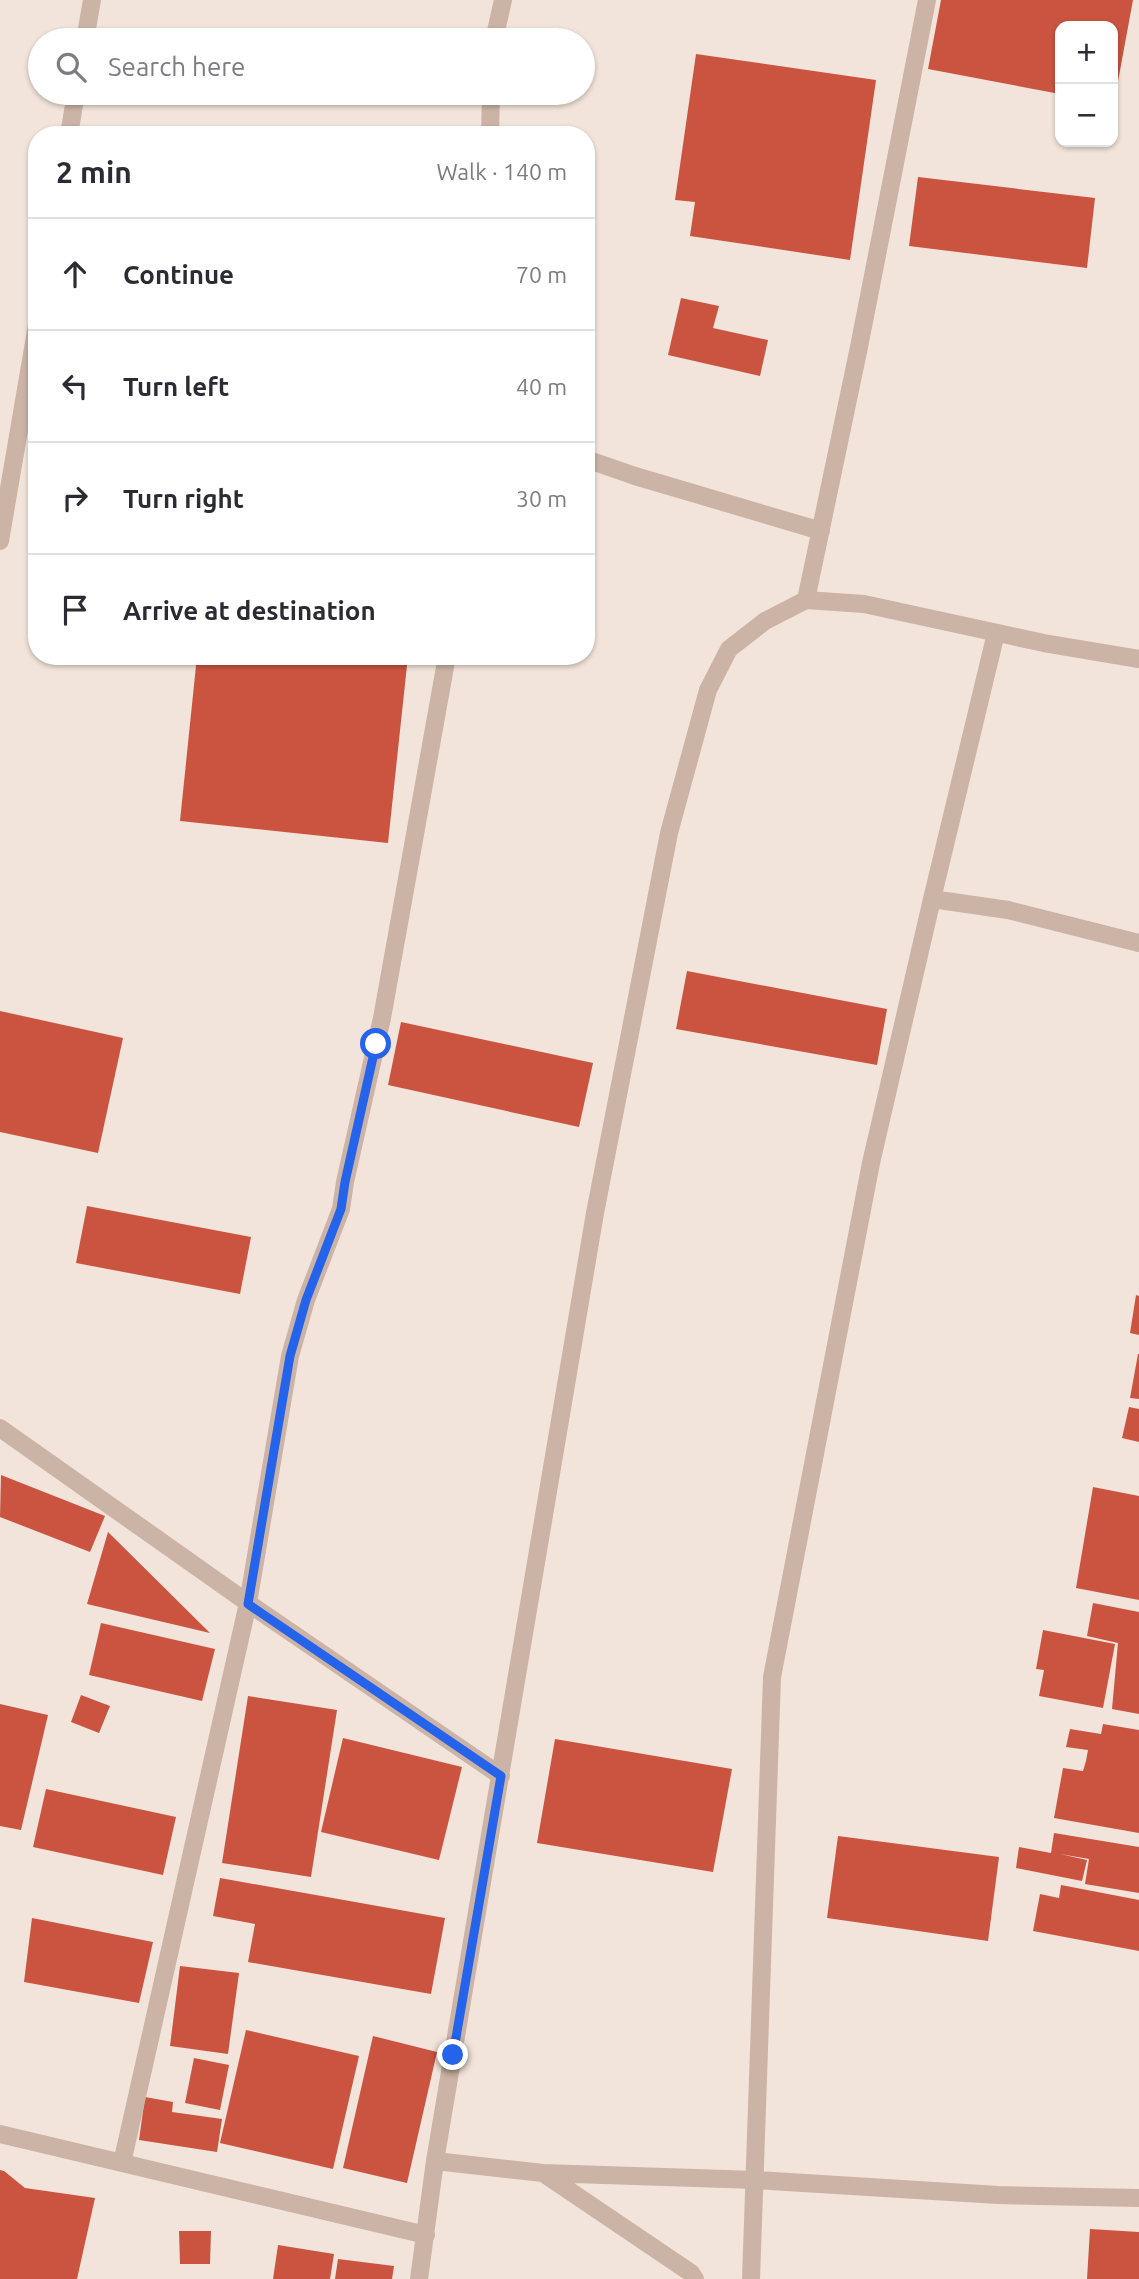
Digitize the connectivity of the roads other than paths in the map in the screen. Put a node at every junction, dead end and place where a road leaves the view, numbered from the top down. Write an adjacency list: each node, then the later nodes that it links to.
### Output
1 (92, 0): 4 (street)
2 (503, 0): 5 (street)
3 (927, 0): 12 (street)
4 (87, 28)
5 (497, 28)
6 (74, 105): 8 (street)
7 (491, 105): 9 (street)
8 (70, 126)
9 (491, 126)
10 (28, 378): 13 (street)
11 (595, 462): 12 (street)
12 (821, 531): 14 (street)
13 (0, 541)
14 (806, 600): 15 (street); 22 (street)
15 (996, 633): 16 (street); 18 (street)
16 (1139, 659)
17 (445, 665): 21 (street)
18 (932, 899): 19 (street); 27 (street)
19 (1139, 943)
20 (0, 1428): 21 (street)
21 (248, 1604): 22 (street); 25 (street)
22 (501, 1776): 24 (street)
23 (0, 2134): 25 (street)
24 (435, 2161): 26 (street); 29 (street)
25 (122, 2163): 29 (street)
26 (544, 2173): 27 (street); 31 (street)
27 (756, 2180): 28 (street); 32 (street)
28 (1139, 2198)
29 (426, 2235): 30 (street)
30 (419, 2279)
31 (695, 2279)
32 (751, 2279)

